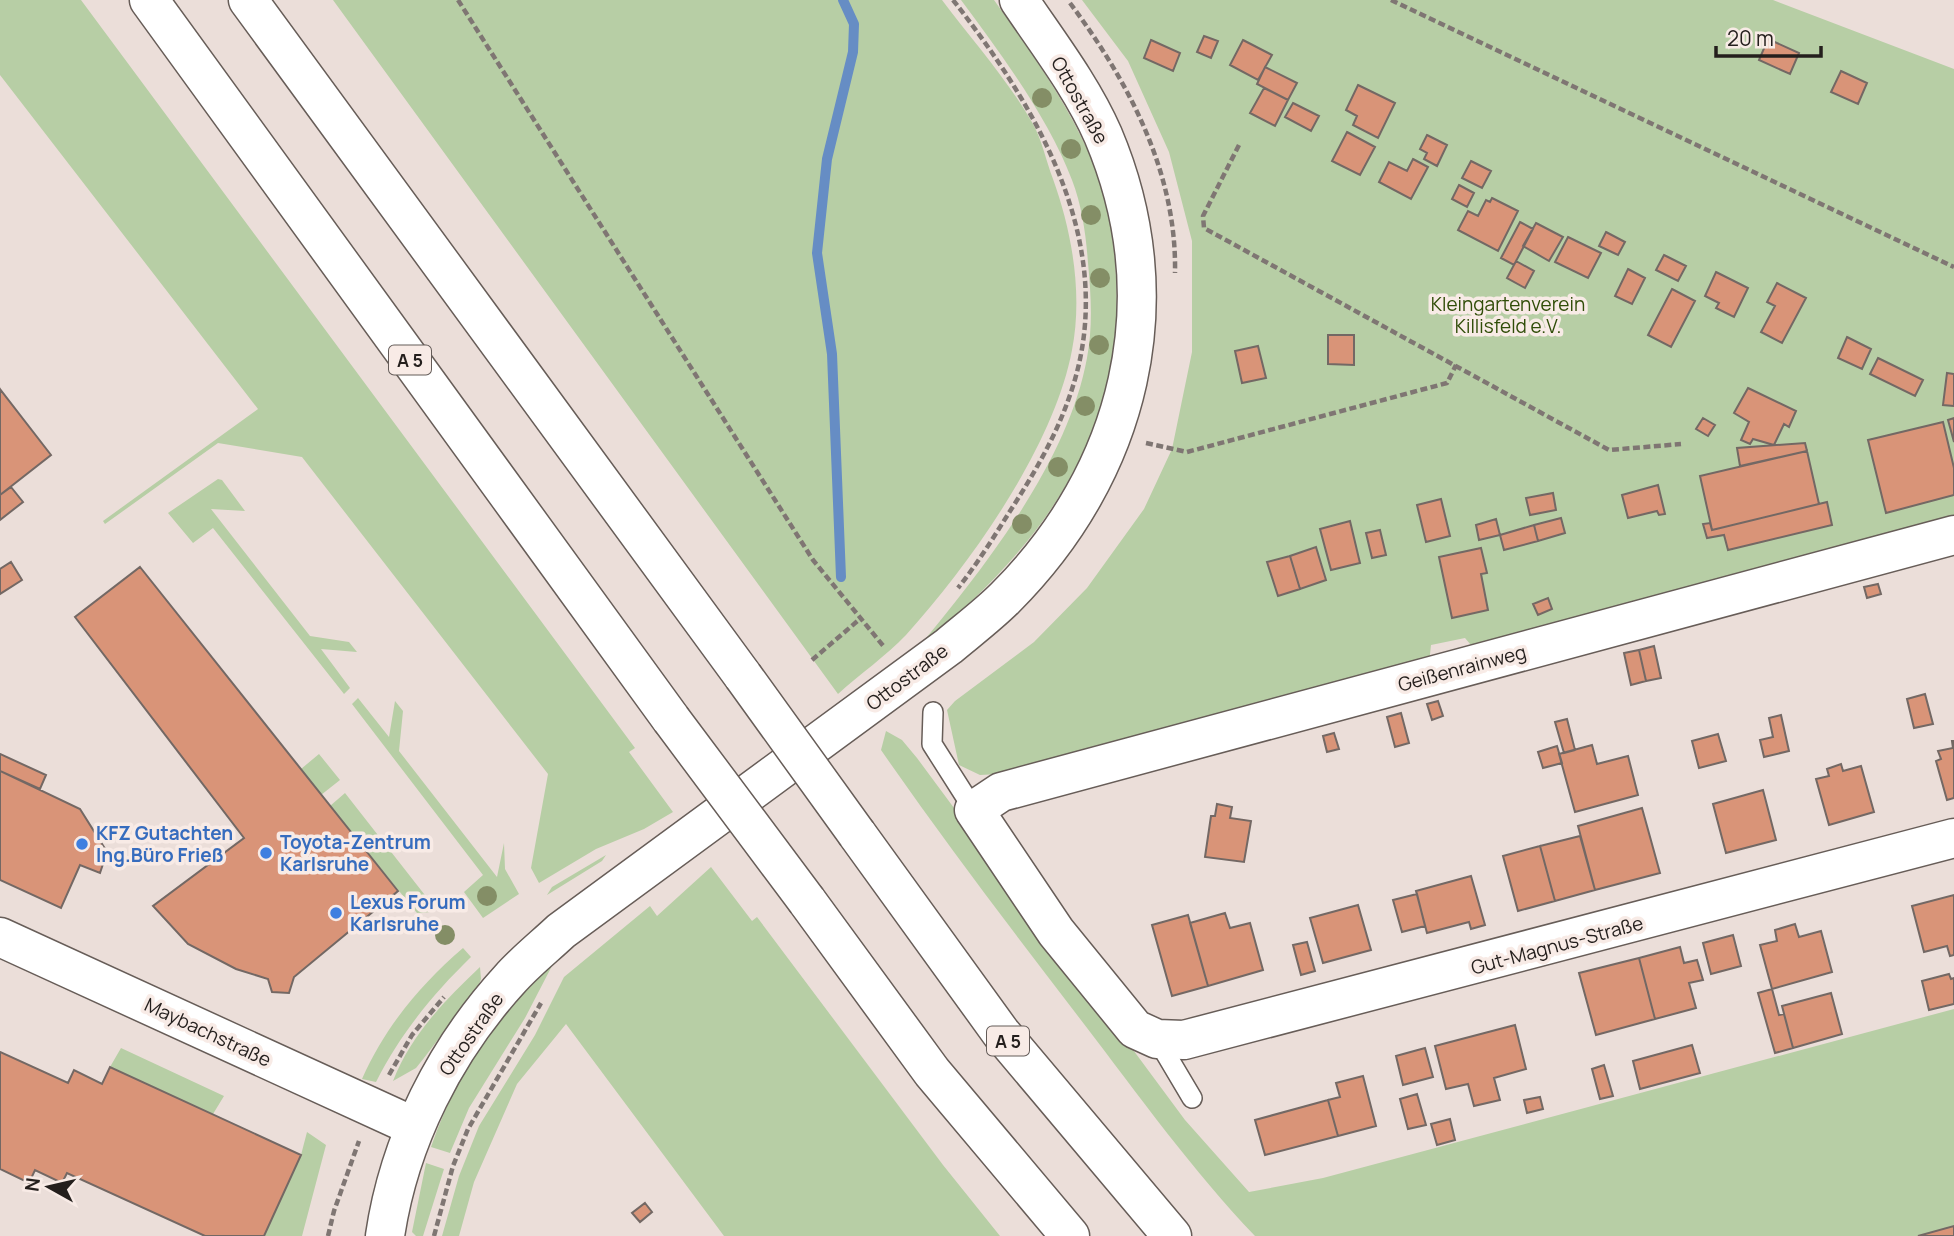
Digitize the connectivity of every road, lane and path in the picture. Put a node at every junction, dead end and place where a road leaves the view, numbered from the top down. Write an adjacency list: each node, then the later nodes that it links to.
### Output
1 (149, 0): 27 (main road, A 5, bridge)
2 (248, 0): 28 (main road, A 5, bridge)
3 (458, 0): 14 (path)
4 (953, 0): 13 (path)
5 (1019, 0): 24 (main road, Ottostraße)
6 (1391, 0): 8 (path)
7 (1238, 145): 9 (path)
8 (1954, 267)
9 (1456, 365): 10 (path); 11 (path)
10 (1146, 443)
11 (1681, 444)
12 (1954, 535): 18 (main road, Geißenrainweg)
13 (949, 598)
14 (861, 618): 15 (path); 16 (path)
15 (888, 651)
16 (812, 660)
17 (933, 712): 18 (lane)
18 (974, 810): 22 (main road)
19 (1954, 838): 22 (main road, Gut-Magnus-Straße)
20 (0, 937): 24 (main road, Maybachstraße)
21 (543, 998): 26 (path)
22 (1157, 1039): 23 (lane)
23 (1192, 1098)
24 (415, 1127): 25 (main road, Ottostraße)
25 (385, 1236)
26 (433, 1236)
27 (1070, 1236)
28 (1172, 1236)

